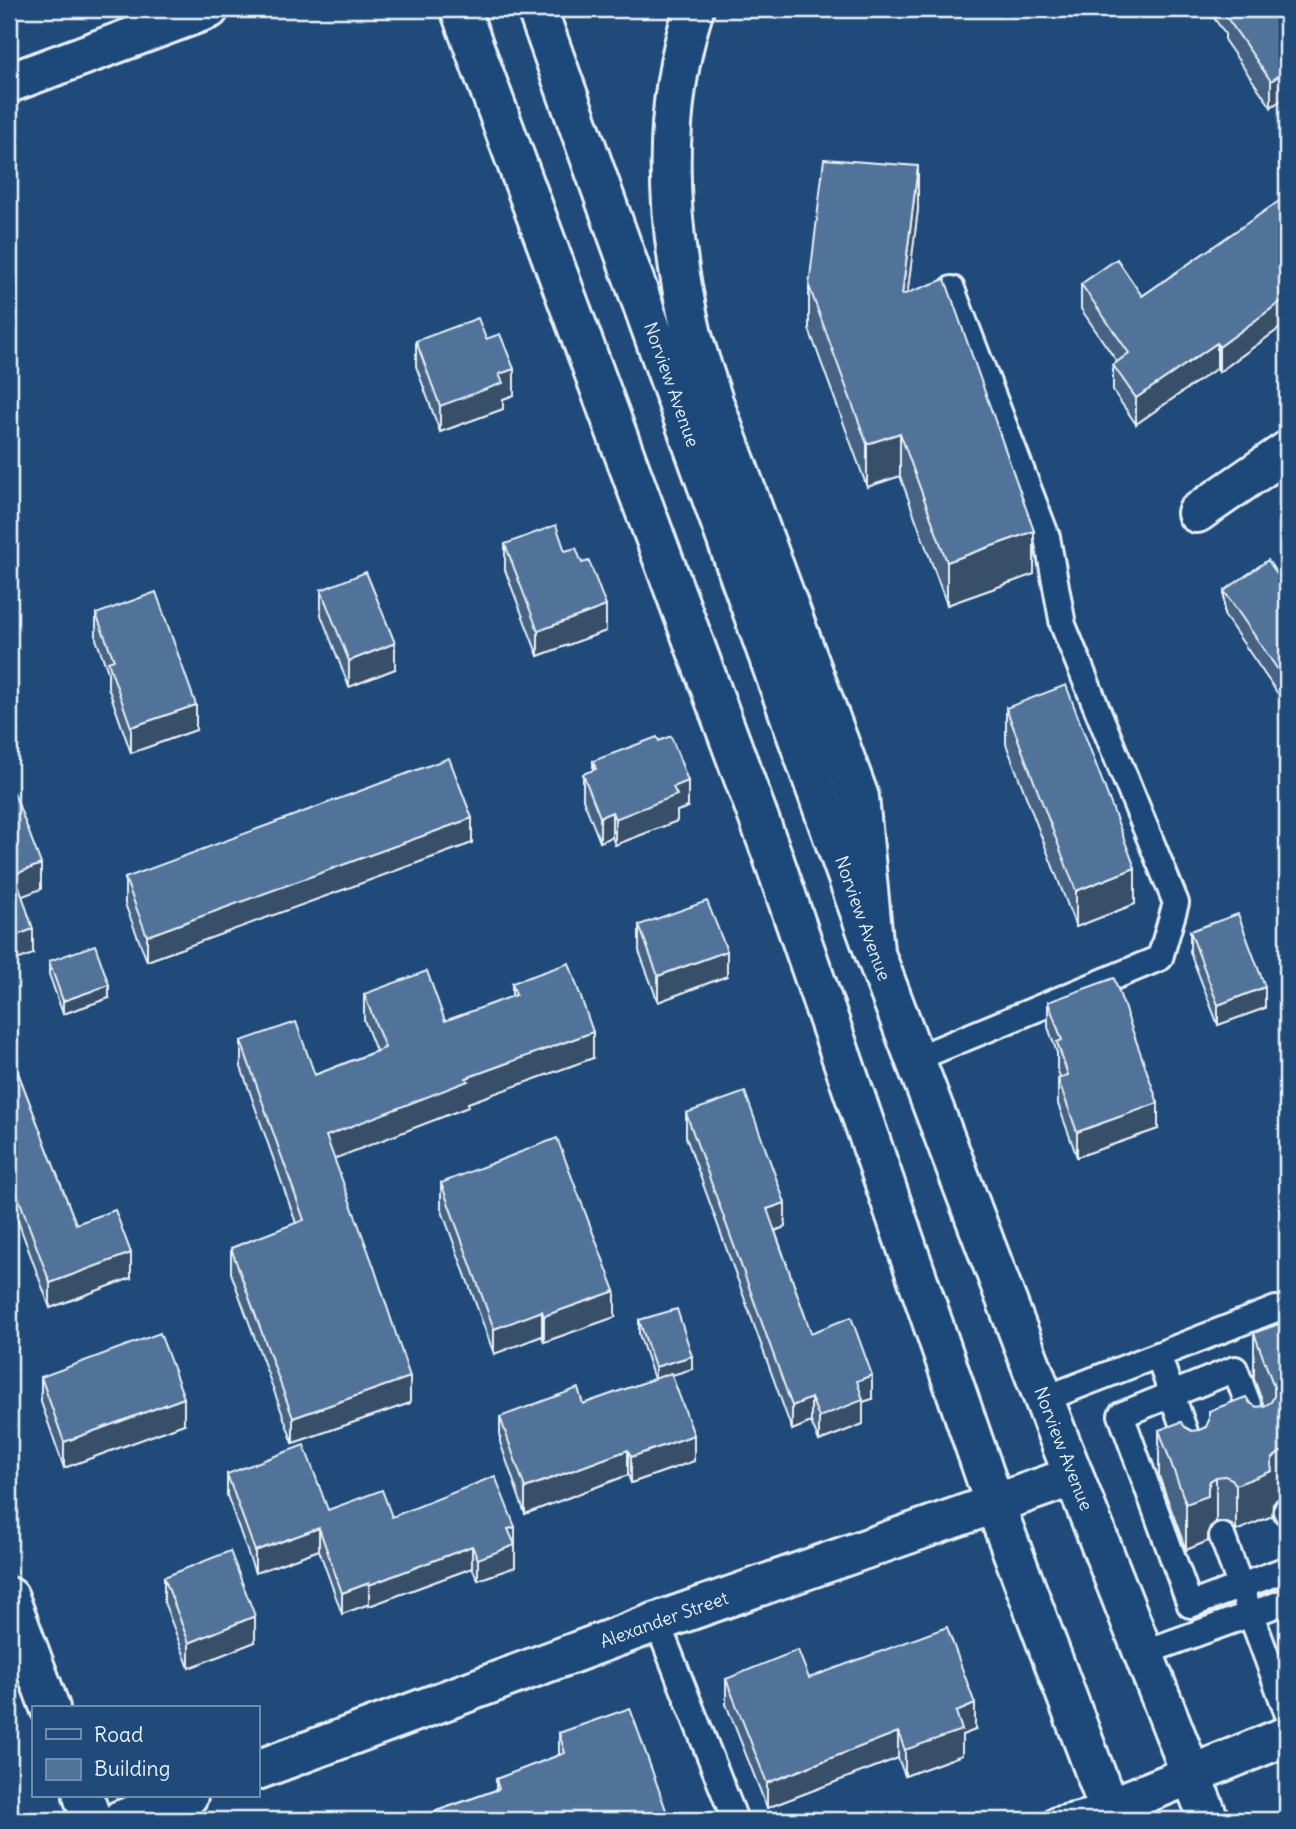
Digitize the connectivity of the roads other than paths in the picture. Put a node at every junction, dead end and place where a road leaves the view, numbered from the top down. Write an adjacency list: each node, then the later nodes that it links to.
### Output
1 (209, 9): 5 (main road)
2 (460, 9): 18 (main road)
3 (537, 9): 9 (main road, Norview Avenue)
4 (694, 9): 9 (main road)
5 (9, 83)
6 (952, 289): 10 (lane)
7 (1287, 451): 8 (main road)
8 (1197, 513)
9 (874, 951): 10 (main road, Norview Avenue)
10 (915, 1059): 14 (main road, Norview Avenue)
11 (1276, 1309): 12 (lane)
12 (1158, 1355): 13 (lane); 14 (lane)
13 (1172, 1395): 15 (lane); 16 (lane); 21 (lane)
14 (1044, 1399): 17 (main road, Norview Avenue)
15 (1261, 1438)
16 (1195, 1462)
17 (1074, 1476): 18 (main road, Alexander Street); 26 (main road, Norview Avenue)
18 (995, 1504): 25 (main road, Alexander Street); 34 (main road)
19 (1222, 1536): 21 (lane)
20 (1287, 1569): 21 (lane)
21 (1240, 1587): 24 (lane)
22 (9, 1597): 27 (main road)
23 (1287, 1601): 24 (lane)
24 (1250, 1615): 26 (lane); 28 (lane)
25 (657, 1622): 30 (main road, Alexander Street); 37 (lane)
26 (1143, 1653): 31 (main road, Norview Avenue)
27 (49, 1706)
28 (1287, 1712)
29 (1287, 1736): 31 (main road)
30 (259, 1769)
31 (1190, 1775): 34 (main road); 39 (main road, Norview Avenue)
32 (84, 1798): 36 (main road)
33 (183, 1798): 35 (main road)
34 (1111, 1814): 38 (lane)
35 (131, 1818)
36 (92, 1820)
37 (735, 1820)
38 (1056, 1820)
39 (1209, 1820)

